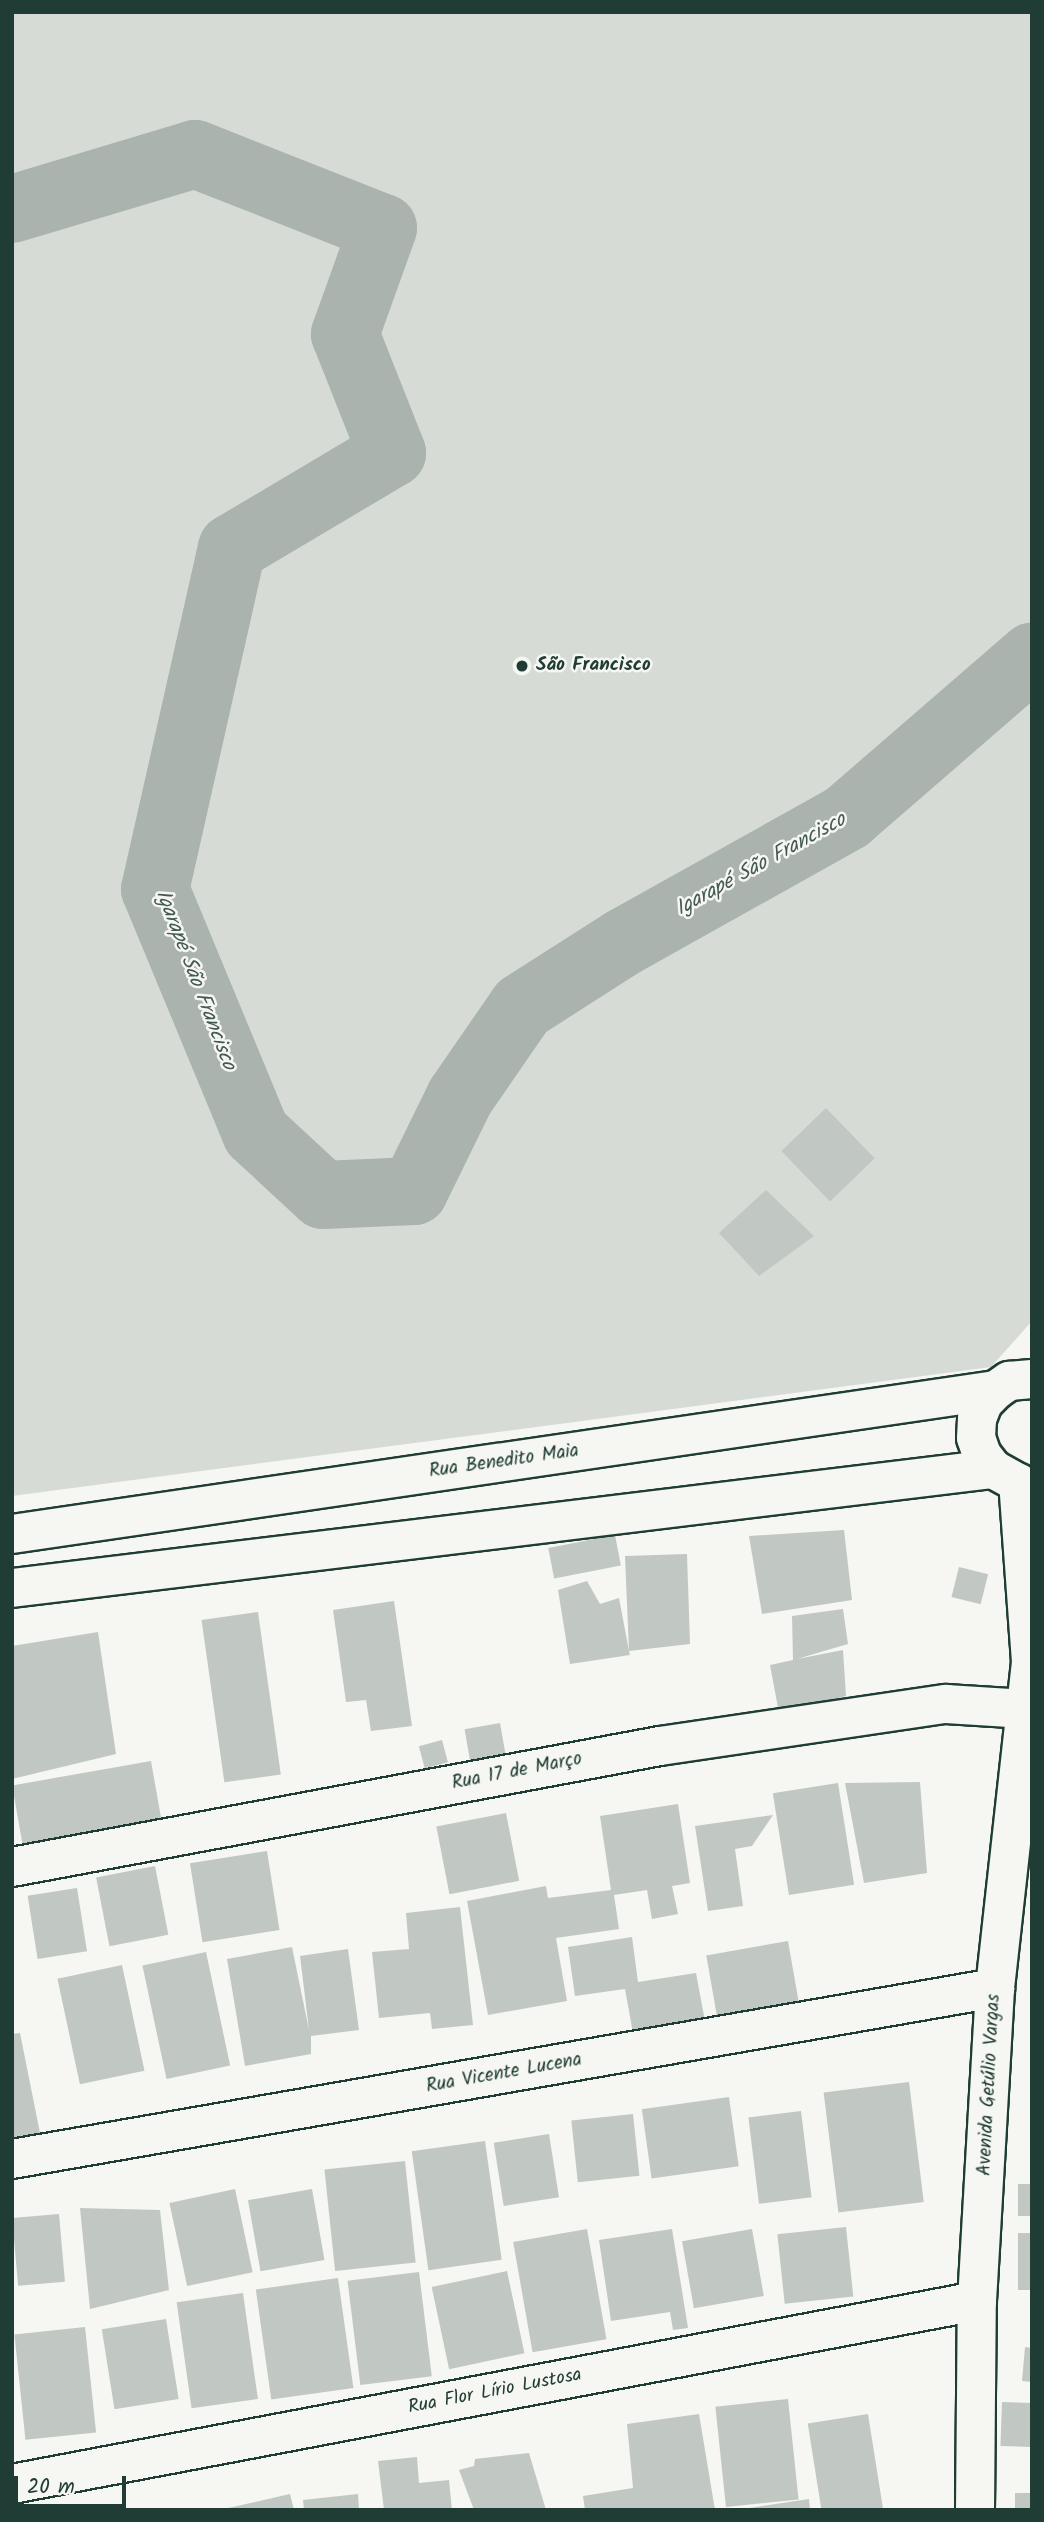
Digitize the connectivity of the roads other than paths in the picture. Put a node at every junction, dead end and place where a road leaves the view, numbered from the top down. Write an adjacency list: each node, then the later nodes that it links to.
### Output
1 (1021, 1379): 2 (street); 3 (street, Rua Benedito Maia)
2 (1014, 1478): 4 (street); 5 (street, Avenida Getúlio Vargas)
3 (12, 1534)
4 (13, 1584)
5 (1032, 1661): 6 (street, Avenida Getúlio Vargas)
6 (1026, 1709): 7 (street, Rua 17 de Março); 8 (street, Avenida Getúlio Vargas)
7 (12, 1867)
8 (995, 1988): 9 (street, Rua Vicente Lucena); 10 (street, Avenida Getúlio Vargas)
9 (12, 2159)
10 (977, 2301): 11 (street, Rua Flor Lírio Lustosa); 12 (street, Avenida Getúlio Vargas)
11 (12, 2484)
12 (975, 2510)

